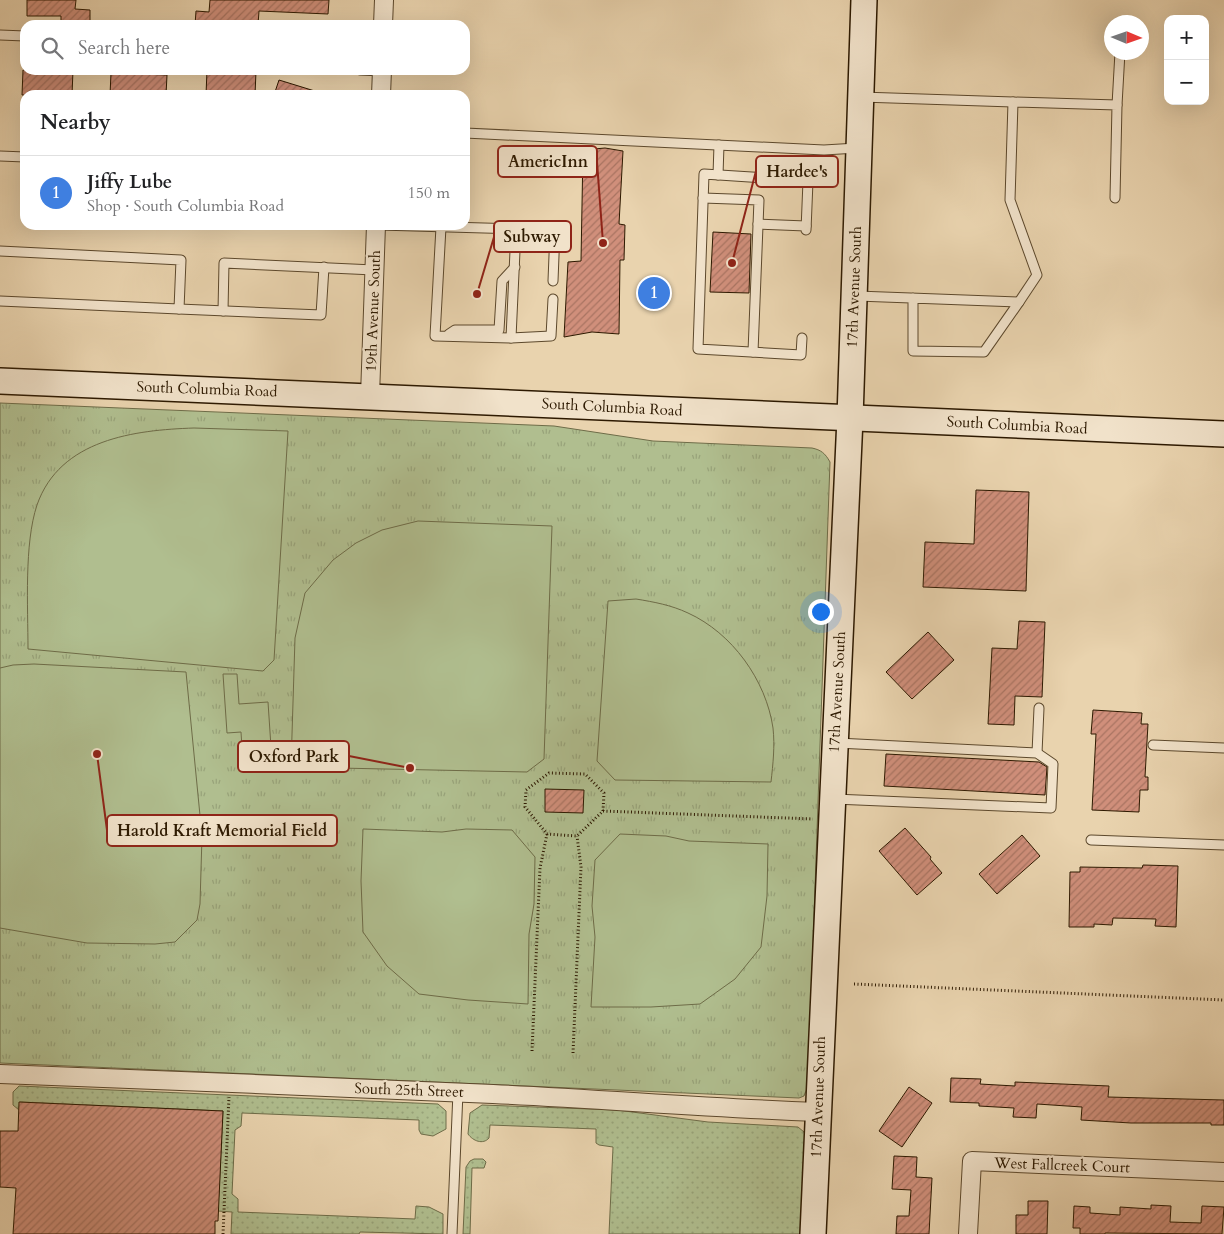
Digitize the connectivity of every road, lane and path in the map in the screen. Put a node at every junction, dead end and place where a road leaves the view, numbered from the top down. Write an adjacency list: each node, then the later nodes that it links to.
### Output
1 (384, 0): 3 (street)
2 (864, 0): 9 (main road, 17th Avenue South)
3 (383, 20)
4 (0, 35): 5 (lane)
5 (20, 36)
6 (1120, 60): 11 (lane)
7 (382, 75): 8 (street)
8 (381, 90)
9 (861, 98): 10 (lane); 14 (main road, 17th Avenue South)
10 (1013, 102): 11 (lane); 36 (lane)
11 (1117, 105): 21 (lane)
12 (470, 133): 13 (lane)
13 (719, 145): 14 (lane); 17 (lane)
14 (859, 148): 32 (main road, 17th Avenue South)
15 (0, 156): 16 (lane)
16 (20, 157)
17 (718, 175): 18 (lane); 20 (lane)
18 (766, 178)
19 (781, 179): 22 (lane)
20 (703, 198): 22 (lane); 42 (lane)
21 (1115, 198)
22 (758, 224): 42 (lane)
23 (470, 228): 24 (lane)
24 (516, 229): 28 (lane); 31 (lane)
25 (378, 230): 30 (street, 19th Avenue South)
26 (441, 230): 39 (lane)
27 (0, 252): 37 (lane)
28 (515, 267): 39 (lane); 40 (lane)
29 (324, 268): 30 (lane); 38 (lane); 38 (lane)
30 (374, 270): 44 (street, 19th Avenue South)
31 (553, 281)
32 (854, 296): 33 (lane); 45 (main road, 17th Avenue South)
33 (913, 298): 36 (lane); 36 (lane)
34 (553, 299): 40 (lane)
35 (0, 301): 37 (lane)
36 (1018, 302)
37 (179, 310): 38 (lane)
38 (223, 311)
39 (446, 336): 40 (lane)
40 (511, 338)
41 (802, 338): 42 (lane)
42 (753, 352)
43 (0, 381): 44 (main road, South Columbia Road)
44 (370, 396): 45 (main road, South Columbia Road)
45 (850, 418): 46 (main road, South Columbia Road); 48 (main road, 17th Avenue South)
46 (1224, 434)
47 (1040, 708): 51 (lane)
48 (834, 743): 51 (lane); 52 (main road, 17th Avenue South)
49 (1153, 745): 50 (lane)
50 (1224, 748)
51 (1037, 753): 52 (lane)
52 (831, 809): 53 (path); 65 (main road, 17th Avenue South)
53 (603, 810): 54 (path); 55 (path)
54 (547, 834): 55 (path); 60 (path)
55 (577, 836): 61 (path)
56 (1091, 840): 57 (lane)
57 (1224, 844)
58 (854, 984): 59 (path)
59 (1224, 1000)
60 (532, 1051)
61 (573, 1053)
62 (0, 1074): 63 (street, South 25th Street)
63 (230, 1083): 64 (street, South 25th Street); 67 (path)
64 (458, 1092): 65 (street, South 25th Street); 68 (lane)
65 (817, 1112): 69 (main road, 17th Avenue South)
66 (1224, 1172): 70 (street, West Fallcreek Court)
67 (223, 1234)
68 (452, 1234)
69 (813, 1234)
70 (968, 1234)

